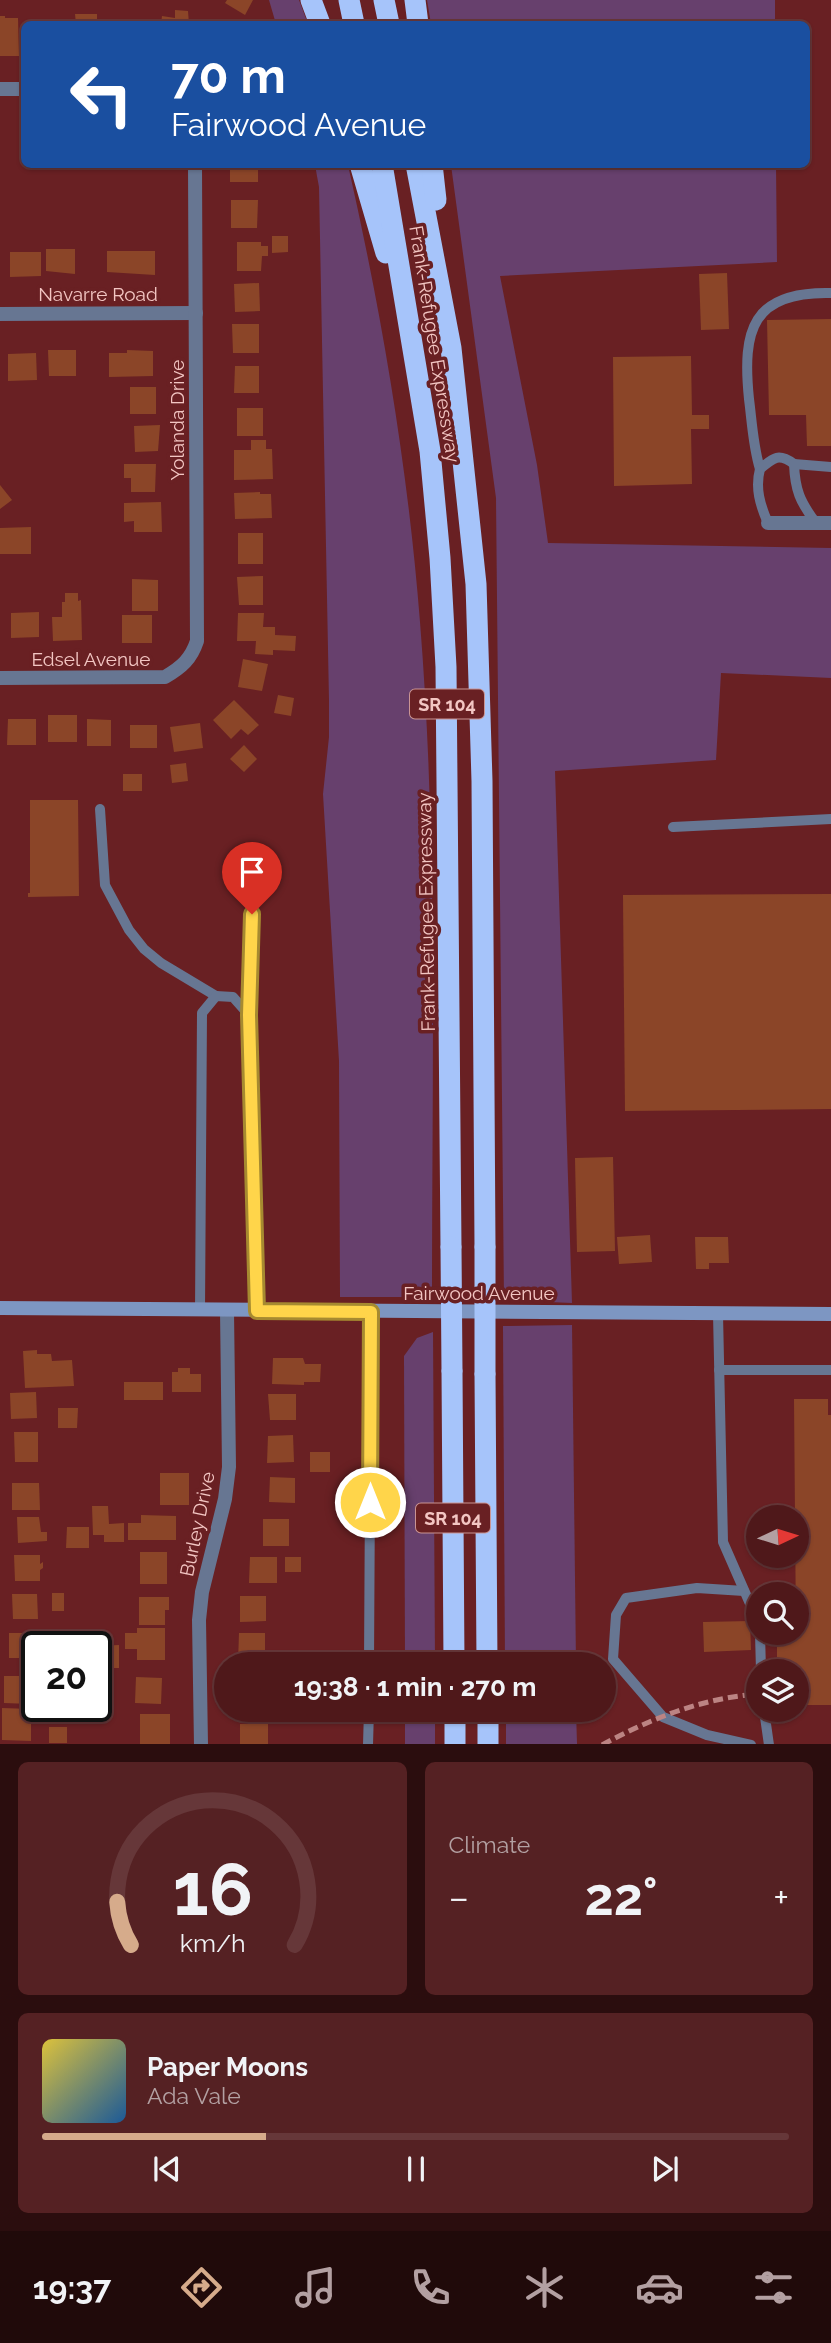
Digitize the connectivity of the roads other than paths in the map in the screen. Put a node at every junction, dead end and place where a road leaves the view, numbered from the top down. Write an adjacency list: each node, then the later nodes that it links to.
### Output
1 (311, 0): 5 (highway)
2 (349, 0): 6 (highway)
3 (384, 0): 7 (highway)
4 (415, 0): 8 (highway)
5 (319, 21)
6 (353, 21)
7 (388, 21)
8 (418, 21)
9 (0, 89): 10 (street)
10 (21, 89)
11 (195, 168): 17 (street, Yolanda Drive)
12 (361, 168): 20 (highway)
13 (383, 168): 20 (highway, Frank-Refugee Expressway / SR 104)
14 (417, 168): 19 (highway, Frank-Refugee Expressway / SR 104)
15 (432, 168): 19 (highway)
16 (831, 293): 23 (lane)
17 (196, 313): 18 (street, Navarre Road); 27 (street, Yolanda Drive)
18 (0, 314)
19 (450, 348): 48 (highway, Frank-Refugee Expressway / SR 104, bridge)
20 (415, 352): 47 (highway, Frank-Refugee Expressway / SR 104, bridge)
21 (794, 464): 22 (lane); 23 (lane); 25 (lane)
22 (831, 467)
23 (760, 469): 24 (lane)
24 (768, 523): 25 (street)
25 (816, 523): 26 (street)
26 (831, 523)
27 (179, 668): 28 (street, Edsel Avenue)
28 (0, 678)
29 (100, 809): 33 (lane)
30 (831, 819): 31 (lane)
31 (673, 827)
32 (267, 856): 34 (lane)
33 (216, 996): 34 (lane); 36 (lane)
34 (249, 1015): 38 (lane)
35 (0, 1308): 36 (street, Fairwood Avenue)
36 (200, 1311): 37 (street, Fairwood Avenue)
37 (228, 1311): 38 (street, Fairwood Avenue); 53 (street, Burley Drive)
38 (257, 1311): 39 (street, Fairwood Avenue)
39 (371, 1312): 40 (street, Fairwood Avenue); 46 (lane)
40 (718, 1314): 41 (street, Fairwood Avenue); 42 (lane)
41 (831, 1314)
42 (719, 1370): 43 (lane); 44 (lane)
43 (831, 1370)
44 (744, 1591): 45 (lane); 57 (lane)
45 (746, 1595)
46 (369, 1652)
47 (454, 1652)
48 (487, 1652)
49 (369, 1722): 54 (lane)
50 (454, 1722): 55 (highway)
51 (488, 1722): 56 (highway)
52 (766, 1722): 58 (lane)
53 (201, 1744)
54 (368, 1744)
55 (455, 1744)
56 (488, 1744)
57 (747, 1744)
58 (769, 1744)

